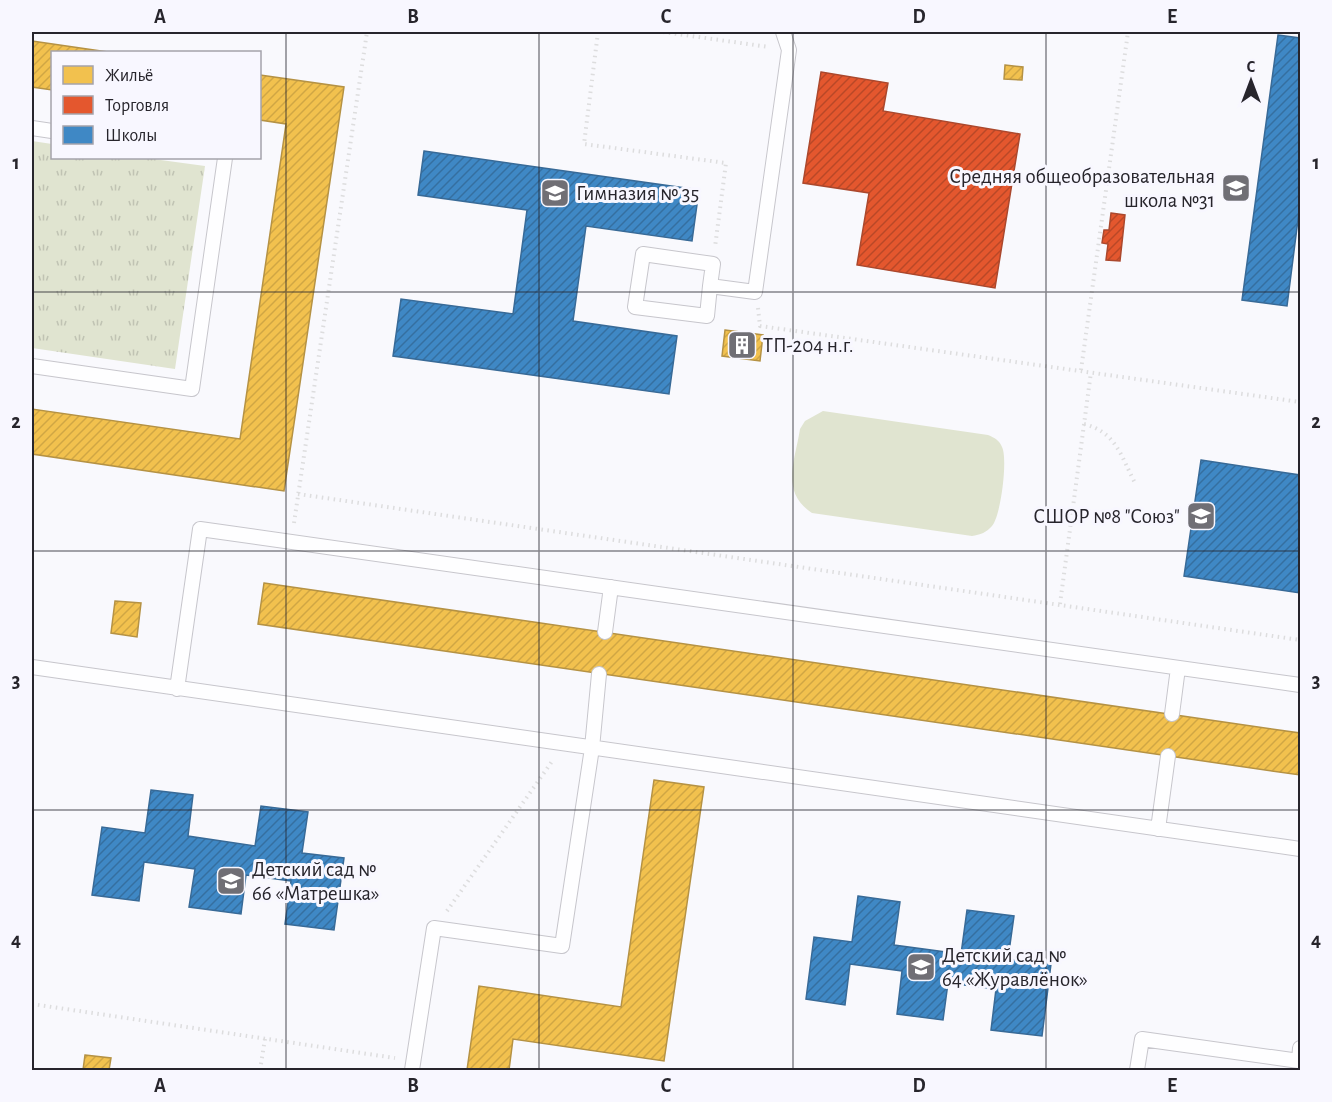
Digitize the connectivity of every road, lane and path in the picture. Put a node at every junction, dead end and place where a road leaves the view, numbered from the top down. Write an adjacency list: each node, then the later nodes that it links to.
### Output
1 (367, 32): 19 (path)
2 (598, 32): 10 (path)
3 (663, 32): 6 (path)
4 (783, 32): 6 (lane)
5 (1128, 32): 14 (path)
6 (789, 50): 12 (lane)
7 (32, 128): 8 (lane)
8 (51, 131)
9 (225, 159): 13 (lane)
10 (713, 264): 11 (lane); 11 (lane)
11 (710, 286): 12 (lane)
12 (755, 292): 14 (path)
13 (32, 366)
14 (1081, 370): 15 (path)
15 (1091, 372): 16 (path); 17 (path)
16 (1300, 402)
17 (1084, 424): 18 (path); 22 (path)
18 (1135, 483)
19 (298, 494): 20 (path); 22 (path)
20 (291, 542): 21 (lane); 29 (lane)
21 (611, 587): 23 (lane); 26 (lane)
22 (1060, 604): 24 (path)
23 (605, 632)
24 (1300, 640)
25 (32, 668): 29 (lane)
26 (1178, 668): 28 (lane); 30 (lane)
27 (600, 674): 32 (lane)
28 (1300, 685)
29 (177, 688): 31 (lane)
30 (1172, 714)
31 (563, 744): 32 (lane); 36 (path)
32 (592, 748): 34 (lane); 36 (lane)
33 (1167, 756): 34 (lane)
34 (1158, 829): 35 (lane)
35 (1300, 849)
36 (434, 928): 40 (lane)
37 (32, 1004): 38 (path)
38 (265, 1039): 40 (path); 41 (path)
39 (1300, 1048): 42 (lane)
40 (413, 1066)
41 (260, 1071)
42 (1137, 1071)

